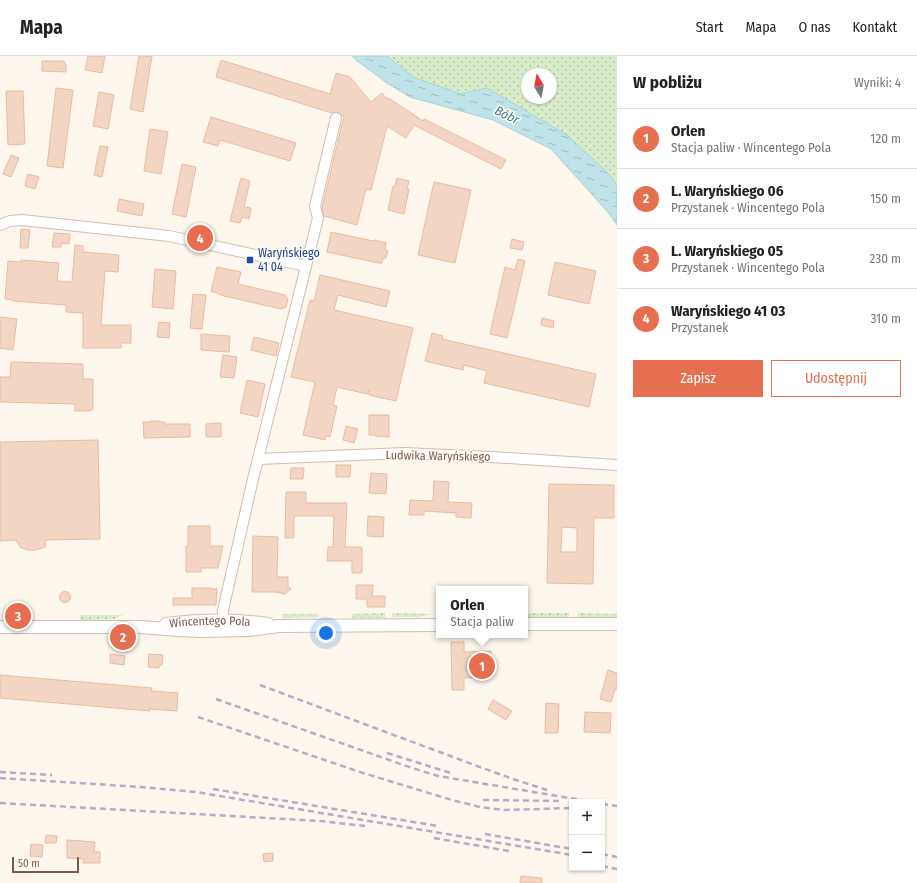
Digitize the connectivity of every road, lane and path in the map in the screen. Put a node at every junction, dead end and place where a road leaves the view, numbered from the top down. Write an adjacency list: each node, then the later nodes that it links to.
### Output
1 (336, 118): 3 (street)
2 (0, 225): 3 (street)
3 (306, 266): 4 (street)
4 (258, 459): 5 (street, Ludwika Waryńskiego); 6 (street)
5 (617, 465)
6 (222, 621): 10 (street, Wincentego Pola); 11 (street, Wincentego Pola); 13 (street)
7 (528, 624): 8 (street)
8 (617, 624)
9 (436, 625): 11 (street, Wincentego Pola)
10 (140, 626): 12 (street, Wincentego Pola); 13 (street, Wincentego Pola)
11 (279, 626): 13 (street, Wincentego Pola)
12 (0, 627)
13 (214, 631)

